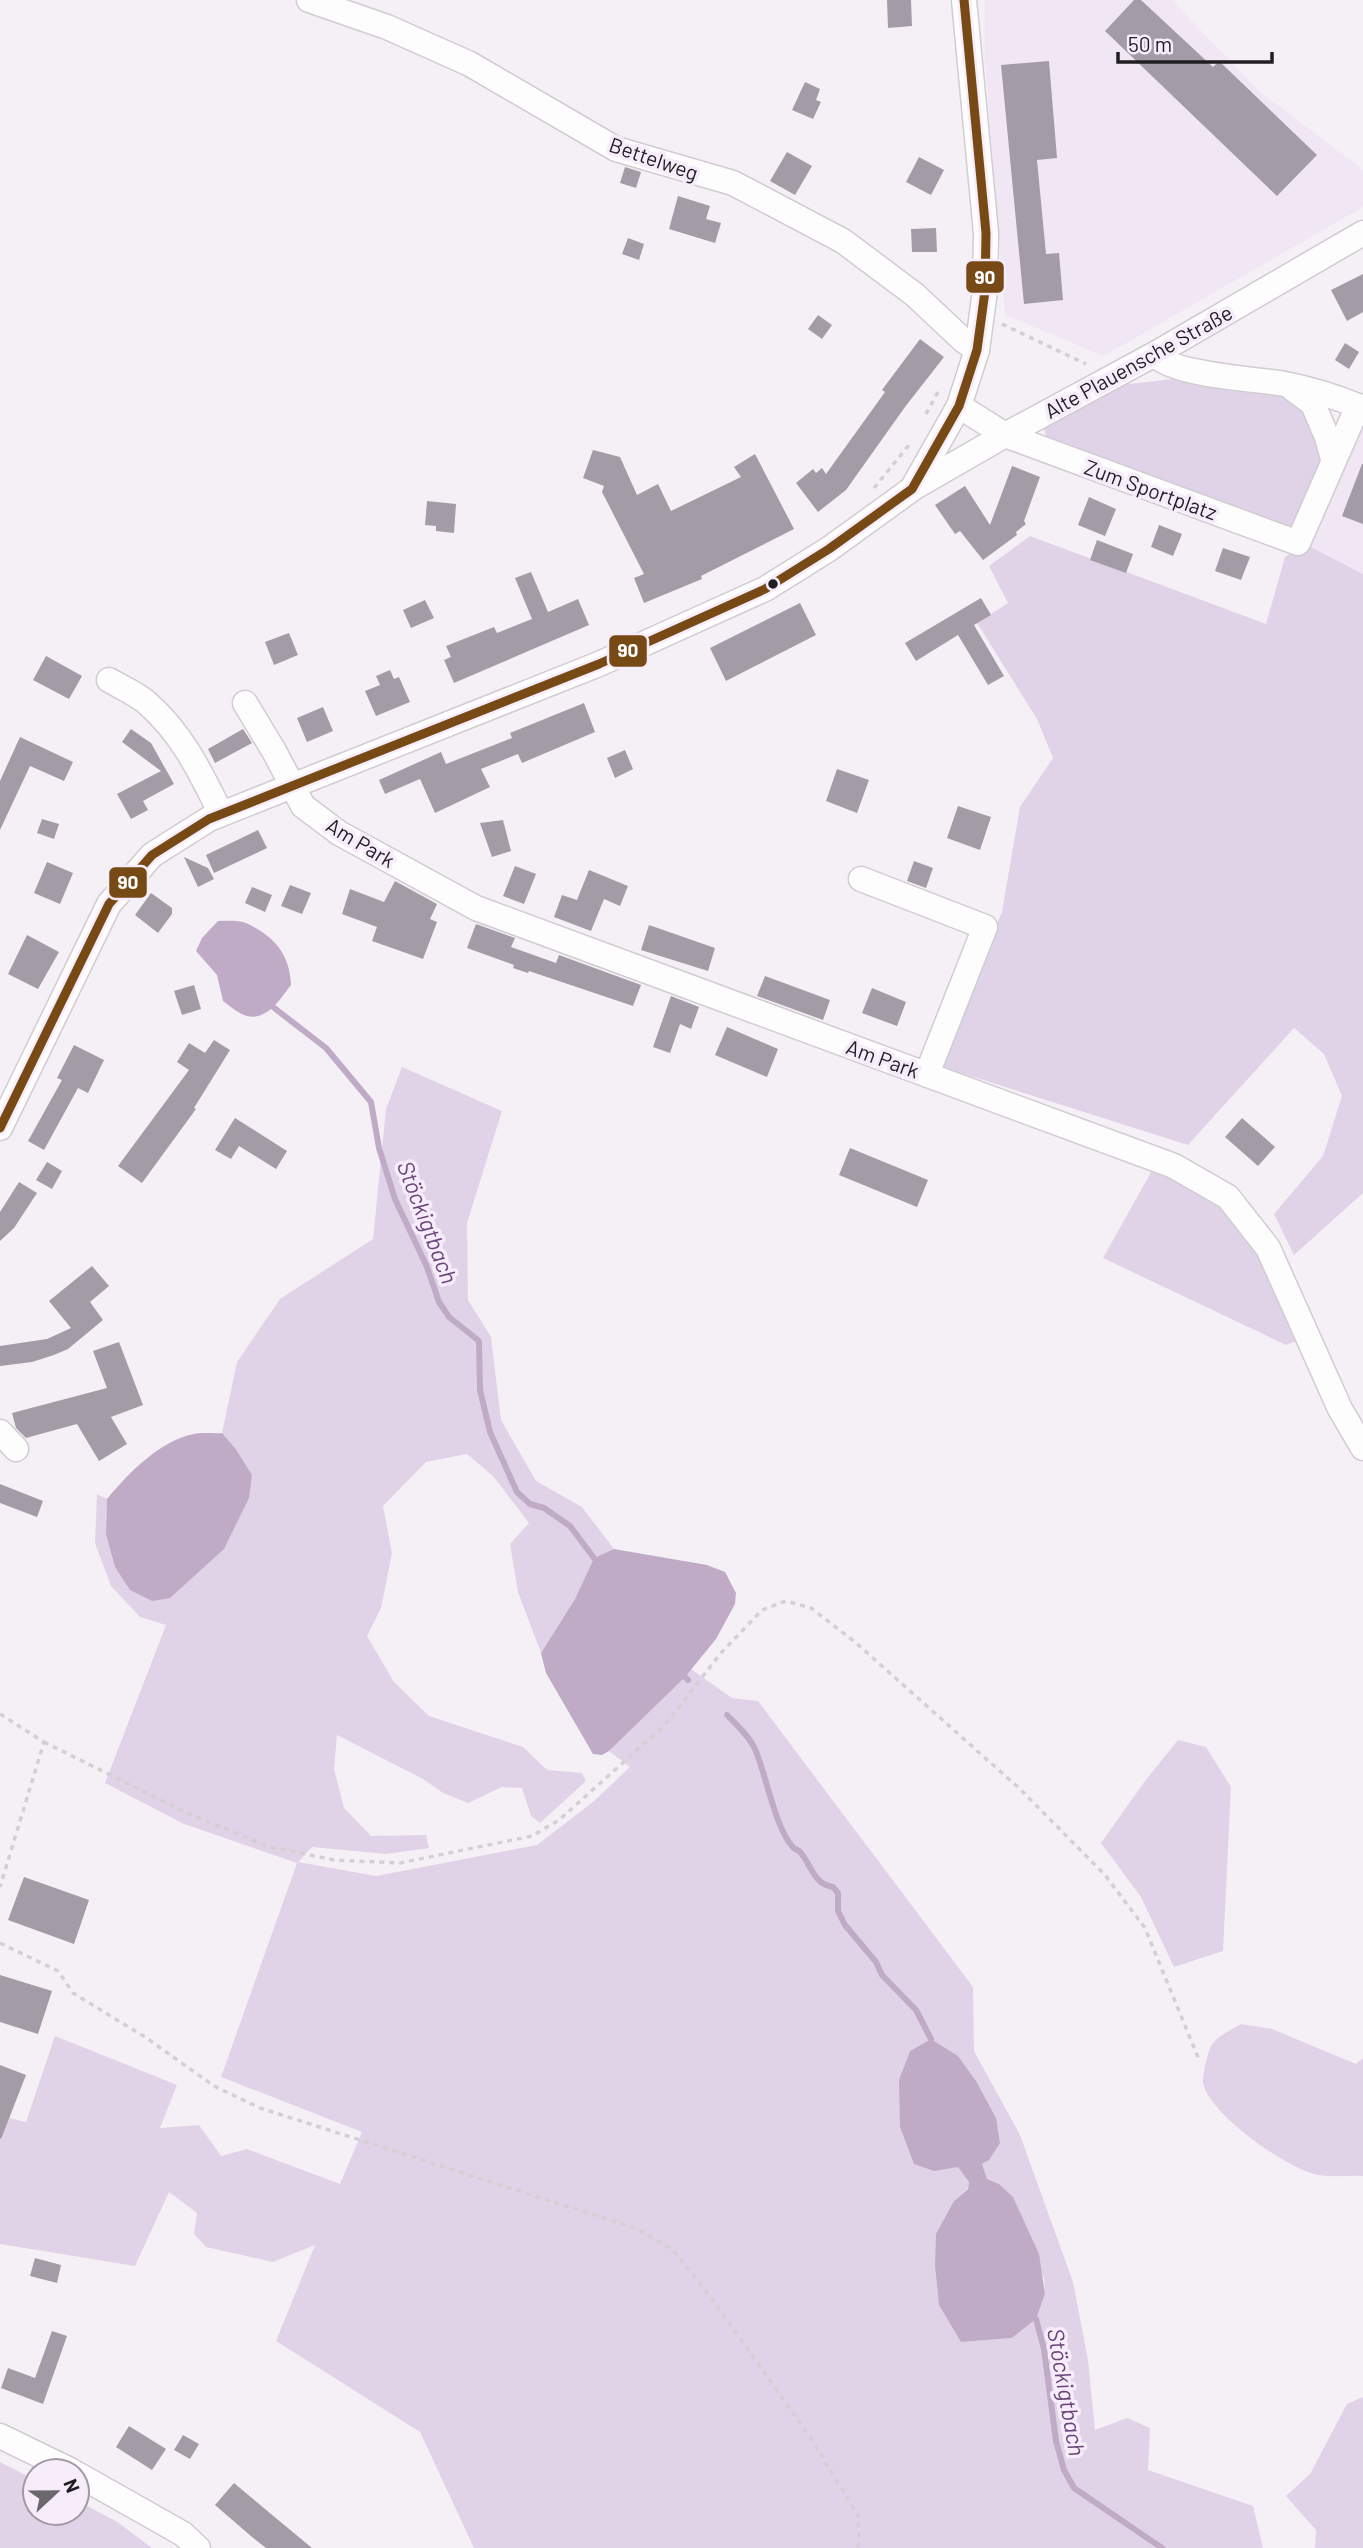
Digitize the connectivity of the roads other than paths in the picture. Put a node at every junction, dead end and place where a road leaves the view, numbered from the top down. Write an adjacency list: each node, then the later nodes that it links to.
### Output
1 (309, 0): 4 (street, Bettelweg)
2 (964, 0): 4 (street)
3 (1363, 233): 5 (street, Alte Plauensche Straße)
4 (977, 350): 7 (street)
5 (1155, 354): 6 (street); 9 (street, Alte Plauensche Straße)
6 (1288, 384): 8 (street); 10 (street)
7 (959, 406): 9 (street, Zum Sportplatz); 11 (street)
8 (1360, 407): 10 (street)
9 (1005, 435): 10 (street, Zum Sportplatz); 11 (street, Alte Plauensche Straße)
10 (1333, 459)
11 (912, 489): 14 (street, Alte Plauensche Straße)
12 (109, 680): 15 (street)
13 (245, 703): 14 (street, Am Park)
14 (291, 786): 15 (street, Alte Plauensche Straße); 17 (street, Am Park)
15 (221, 814): 18 (street, Alte Plauensche Straße)
16 (861, 879): 17 (street)
17 (927, 1074): 19 (street, Am Park)
18 (0, 1128)
19 (1363, 1448)
20 (0, 2436): 21 (street)
21 (43, 2457)
22 (91, 2482): 23 (street)
23 (198, 2548)

